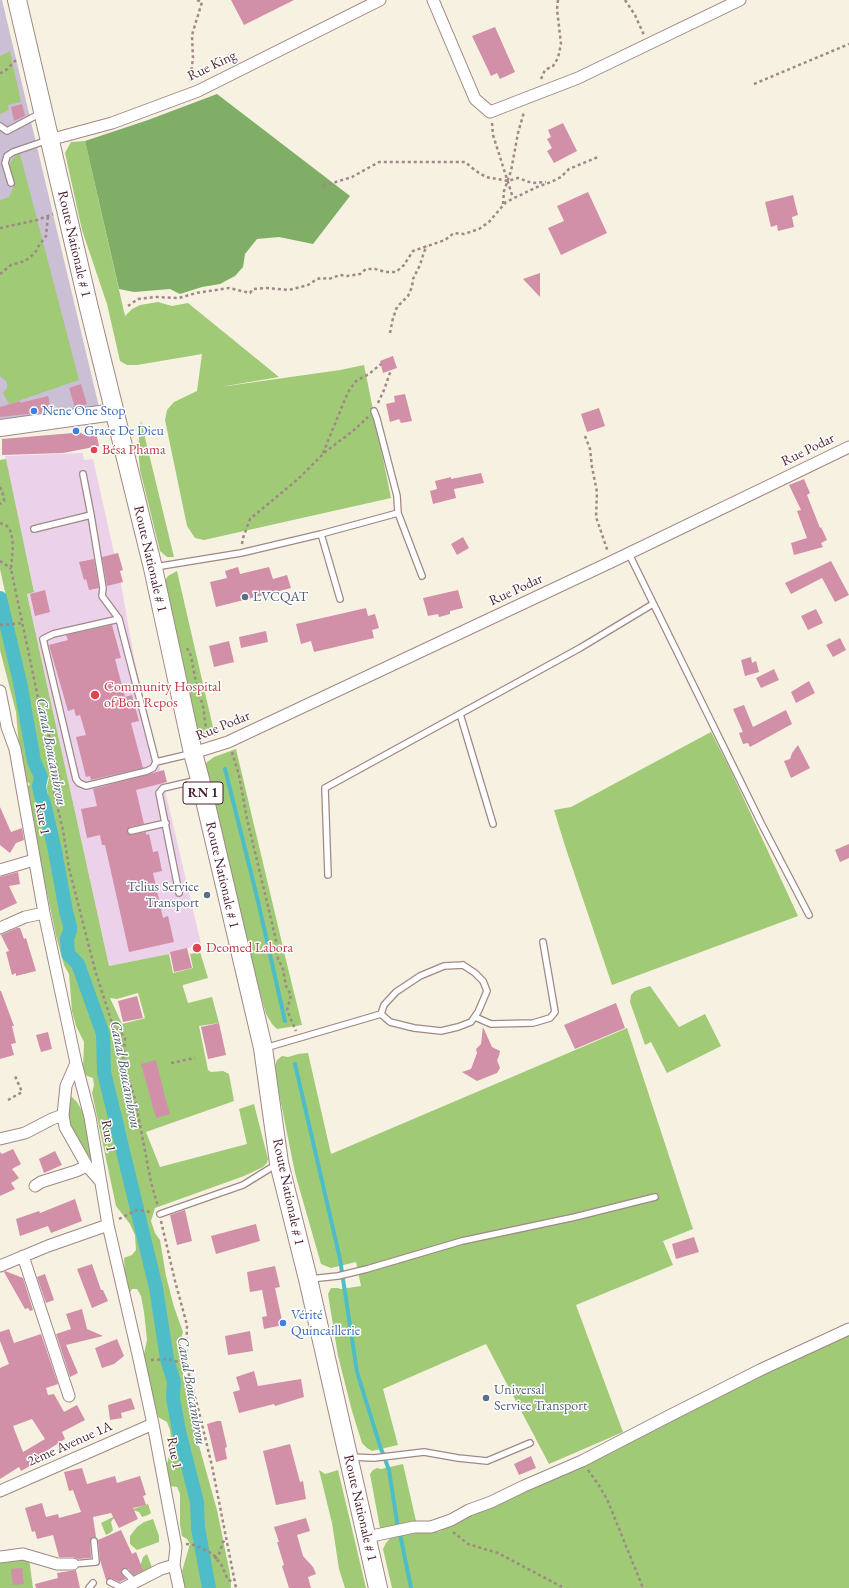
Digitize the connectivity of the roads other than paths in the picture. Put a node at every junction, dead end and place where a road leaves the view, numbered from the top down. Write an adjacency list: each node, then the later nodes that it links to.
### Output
1 (17, 0): 5 (main road, Route Nationale # 1 / RN 1)
2 (380, 0): 7 (street, Rue King)
3 (433, 0): 4 (street)
4 (740, 0)
5 (43, 112): 6 (lane); 7 (main road, Route Nationale # 1 / RN 1)
6 (0, 126)
7 (49, 140): 8 (lane); 10 (main road, Route Nationale # 1 / RN 1)
8 (11, 182)
9 (374, 411): 14 (lane)
10 (114, 412): 11 (street); 19 (main road, Route Nationale # 1 / RN 1)
11 (0, 428)
12 (849, 447): 18 (street, Rue Podar)
13 (83, 474): 15 (lane)
14 (398, 513): 17 (lane); 20 (lane)
15 (92, 515): 16 (lane); 23 (lane)
16 (34, 529)
17 (321, 534): 19 (lane); 21 (lane)
18 (628, 554): 22 (lane); 26 (street, Rue Podar)
19 (153, 568): 26 (main road, Route Nationale # 1 / RN 1)
20 (422, 576)
21 (340, 599)
22 (653, 604): 25 (lane); 37 (lane)
23 (119, 618): 27 (lane); 27 (lane)
24 (0, 691): 32 (street, Rue 1)
25 (460, 714): 30 (lane); 34 (lane)
26 (193, 753): 27 (lane); 28 (main road, Route Nationale # 1 / RN 1)
27 (156, 762)
28 (200, 779): 29 (lane); 42 (main road, Route Nationale # 1 / RN 1)
29 (166, 823): 31 (lane); 35 (lane)
30 (493, 824)
31 (131, 832)
32 (34, 860): 33 (street); 36 (street, Rue 1)
33 (0, 870)
34 (328, 876)
35 (179, 893)
36 (44, 914): 38 (street); 43 (street, Rue 1)
37 (809, 915)
38 (0, 928)
39 (544, 942): 41 (lane)
40 (381, 1014): 41 (lane); 41 (lane); 42 (lane)
41 (475, 1017)
42 (263, 1048): 46 (main road, Route Nationale # 1 / RN 1)
43 (76, 1063): 44 (street); 48 (street, Rue 1)
44 (63, 1115): 45 (street); 47 (street)
45 (0, 1139)
46 (279, 1163): 51 (lane); 55 (main road, Route Nationale # 1 / RN 1)
47 (87, 1166): 48 (street); 49 (street)
48 (101, 1182): 52 (street, Rue 1)
49 (34, 1186)
50 (655, 1197): 55 (lane)
51 (160, 1214)
52 (108, 1225): 53 (street); 58 (street, Rue 1)
53 (23, 1256): 54 (street); 57 (street)
54 (0, 1266)
55 (308, 1279): 60 (main road, Route Nationale # 1 / RN 1)
56 (849, 1329): 62 (street)
57 (69, 1396)
58 (153, 1424): 61 (street, 2ème Avenue 1A); 66 (street, Rue 1)
59 (530, 1443): 60 (lane)
60 (348, 1457): 62 (main road, Route Nationale # 1 / RN 1)
61 (0, 1491)
62 (367, 1537): 72 (main road, Route Nationale # 1 / RN 1)
63 (94, 1541): 65 (lane)
64 (0, 1557): 65 (street)
65 (73, 1564)
66 (174, 1565): 69 (street); 71 (street, Rue 1)
67 (125, 1572): 69 (lane)
68 (110, 1582): 70 (lane)
69 (134, 1582): 70 (street)
70 (123, 1588)
71 (179, 1588)
72 (378, 1588)

